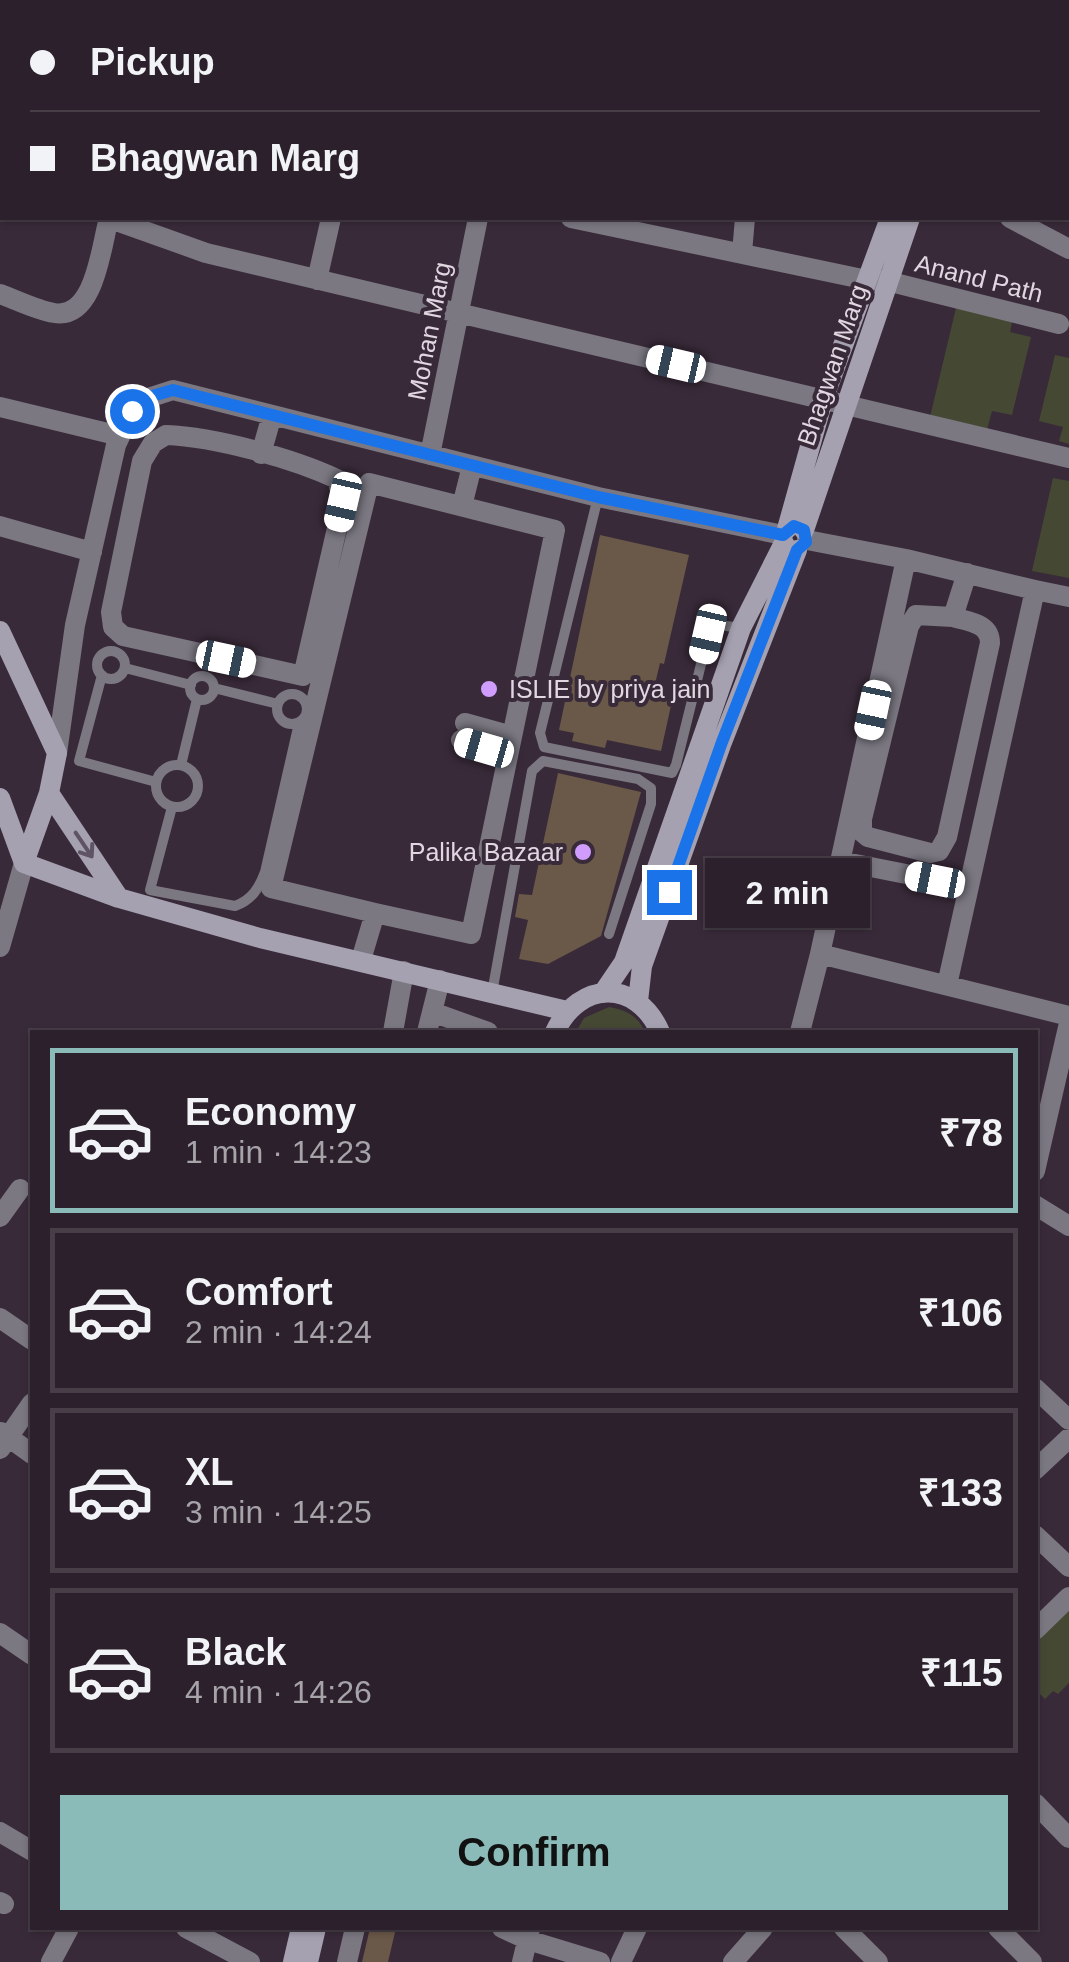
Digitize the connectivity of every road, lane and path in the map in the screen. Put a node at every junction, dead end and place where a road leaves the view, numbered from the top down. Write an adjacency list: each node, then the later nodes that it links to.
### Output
1 (108, 220): 15 (street)
2 (115, 220): 13 (street)
3 (331, 220): 13 (street)
4 (478, 220): 16 (street, Mohan Marg)
5 (591, 220): 10 (street, Anand Path)
6 (746, 220): 12 (street)
7 (890, 220): 14 (street, Bhagwan Marg)
8 (909, 220): 14 (street, Bhagwan Marg)
9 (1014, 220): 11 (street)
10 (632, 224): 12 (street, Anand Path)
11 (1069, 249)
12 (742, 254): 14 (street, Anand Path)
13 (316, 280): 16 (street)
14 (877, 280): 17 (street, Anand Path); 18 (street, Bhagwan Marg); 20 (street, Bhagwan Marg)
15 (0, 294)
16 (456, 312): 18 (street); 24 (street, Mohan Marg)
17 (1060, 324)
18 (823, 400): 20 (street); 30 (street, Bhagwan Marg)
19 (0, 407): 22 (street)
20 (844, 407): 25 (street); 30 (street, Bhagwan Marg)
21 (272, 415): 22 (street); 23 (street); 24 (street)
22 (120, 436): 31 (street)
23 (261, 454): 23 (street)
24 (430, 455): 26 (street)
25 (1069, 458)
26 (472, 466): 27 (street); 28 (street)
27 (598, 497): 30 (street); 37 (lane)
28 (462, 506): 47 (street); 59 (street)
29 (0, 526): 31 (street)
30 (794, 538): 32 (street); 37 (street, Bhagwan Marg); 69 (street, Bhagwan Marg)
31 (92, 552): 48 (street)
32 (906, 558): 33 (street); 54 (street)
33 (967, 573): 34 (street); 36 (street)
34 (1035, 590): 35 (street); 56 (street)
35 (1069, 597)
36 (953, 617): 36 (street)
37 (741, 628): 67 (street, Bhagwan Marg)
38 (0, 631): 48 (street)
39 (125, 668): 40 (lane); 40 (lane); 41 (lane)
40 (102, 675): 50 (lane)
41 (190, 685): 42 (lane); 43 (lane)
42 (214, 688): 43 (lane); 44 (lane)
43 (197, 699): 49 (lane)
44 (278, 704): 45 (lane); 45 (lane)
45 (299, 723): 58 (lane)
46 (463, 732): 47 (street)
47 (510, 745): 59 (street)
48 (56, 754): 51 (street)
49 (181, 765): 50 (lane); 53 (lane)
50 (156, 782): 53 (lane)
51 (49, 793): 55 (street); 57 (street, one-way to 57)
52 (1, 803): 55 (street)
53 (172, 807): 58 (lane)
54 (840, 861): 56 (street); 62 (street)
55 (24, 863): 57 (street); 61 (street)
56 (967, 886): 66 (street)
57 (119, 898): 58 (street)
58 (148, 898): 63 (street)
59 (375, 913): 63 (street)
60 (610, 934): 68 (lane)
61 (0, 948)
62 (820, 954): 66 (street); 77 (street)
63 (362, 960): 64 (street)
64 (404, 971): 65 (street); 73 (street)
65 (440, 980): 68 (street); 72 (street)
66 (947, 985): 71 (street)
67 (602, 992): 69 (street); 70 (street)
68 (492, 993): 70 (street)
69 (638, 1001): 76 (street)
70 (566, 1011): 75 (street)
71 (1069, 1020): 78 (street)
72 (430, 1022): 74 (street)
73 (393, 1030)
74 (476, 1030)
75 (557, 1030)
76 (659, 1030)
77 (801, 1030)
78 (1038, 1146)
79 (17, 1188): 81 (street)
80 (1038, 1207): 82 (street)
81 (0, 1217)
82 (1069, 1226)
83 (0, 1318): 84 (street)
84 (30, 1339)
85 (1038, 1391): 87 (street)
86 (30, 1406): 89 (street)
87 (1069, 1420)
88 (1069, 1438): 91 (street)
89 (3, 1440): 90 (street)
90 (30, 1453)
91 (1038, 1467)
92 (1038, 1538): 93 (street)
93 (1069, 1567)
94 (1069, 1597): 95 (street)
95 (1038, 1627)
96 (0, 1633): 97 (street)
97 (30, 1654)
98 (1038, 1806): 100 (street)
99 (0, 1832): 101 (street)
100 (1069, 1838)
101 (30, 1850)
102 (68, 1930): 112 (street)
103 (192, 1930): 113 (street)
104 (301, 1930): 114 (street)
105 (316, 1930): 115 (street)
106 (354, 1930): 116 (street)
107 (636, 1930): 119 (street)
108 (761, 1930): 120 (street)
109 (846, 1930): 121 (street)
110 (1000, 1930): 122 (street)
111 (529, 1934): 117 (street); 118 (street)
112 (52, 1962)
113 (250, 1962)
114 (293, 1962)
115 (308, 1962)
116 (347, 1962)
117 (522, 1962)
118 (600, 1962)
119 (620, 1962)
120 (733, 1962)
121 (878, 1962)
122 (1032, 1962)

